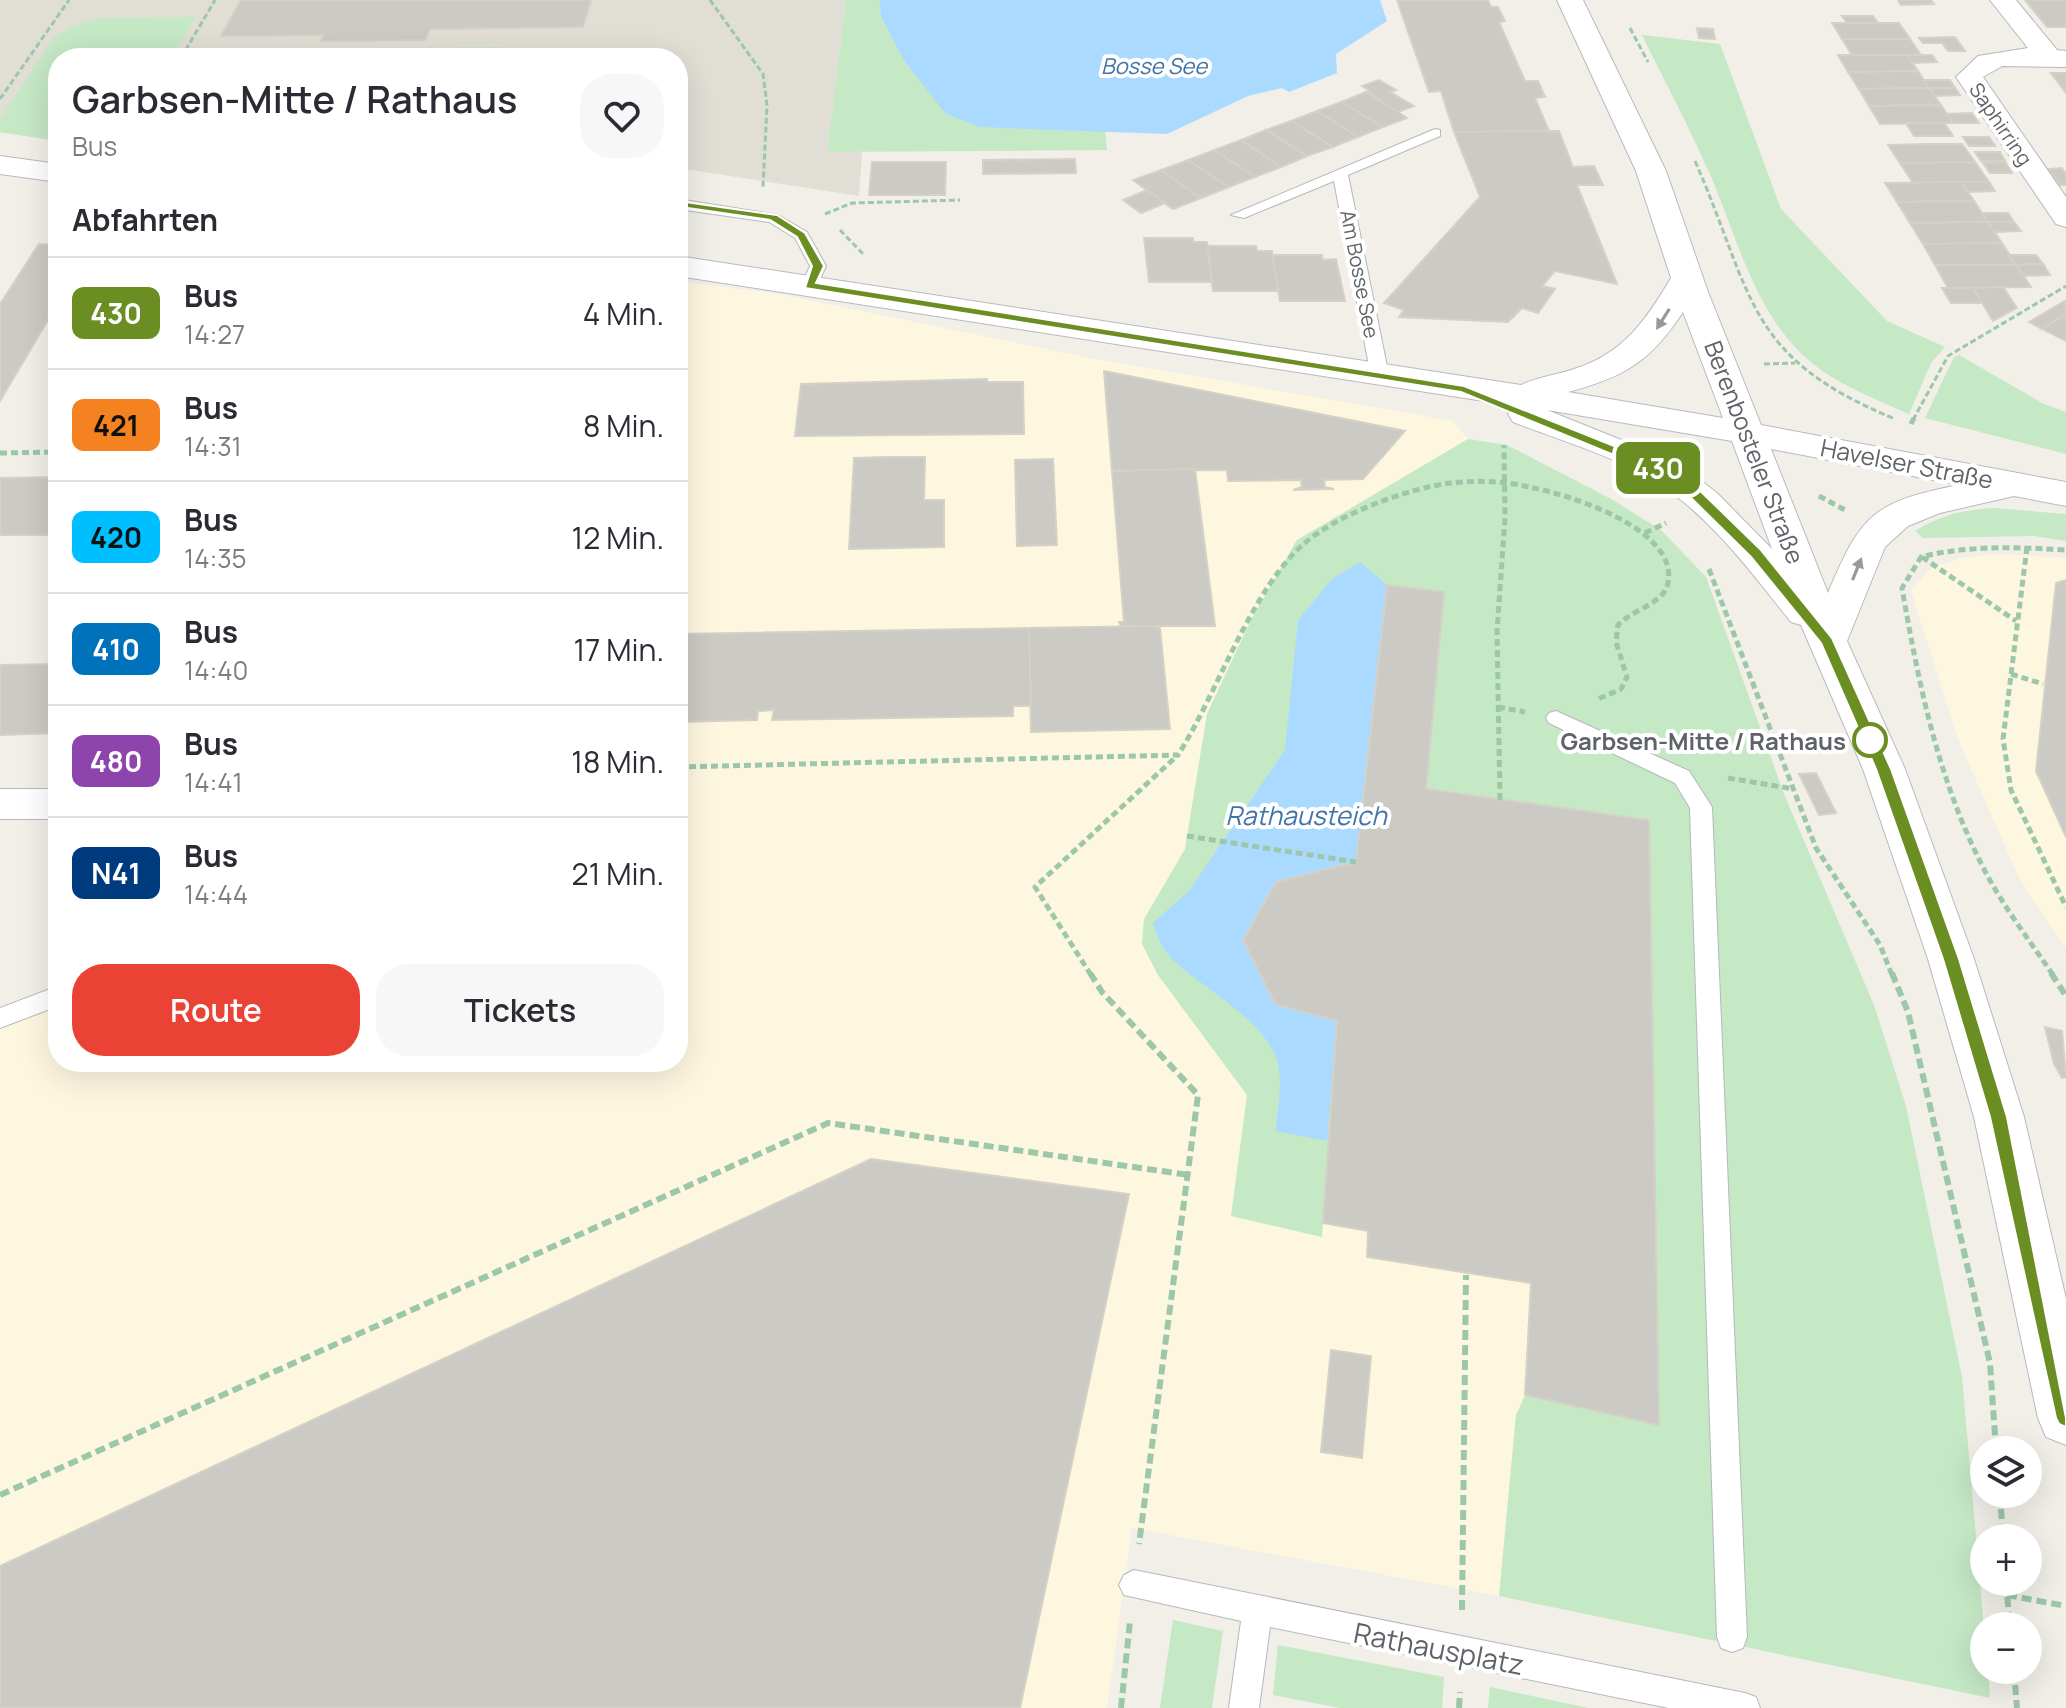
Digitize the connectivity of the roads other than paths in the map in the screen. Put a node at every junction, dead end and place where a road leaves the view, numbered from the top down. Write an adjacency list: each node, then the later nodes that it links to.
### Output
1 (1570, 0): 12 (street, Berenbosteler Straße)
2 (2003, 0): 3 (street)
3 (2057, 58): 10 (street, Saphirring)
4 (1435, 133): 7 (lane, Am Bosse See)
5 (0, 165): 6 (street)
6 (48, 172)
7 (1340, 173): 9 (lane, Am Bosse See); 14 (lane, Am Bosse See)
8 (688, 205): 13 (lane)
9 (1239, 215)
10 (2066, 218)
11 (688, 268): 13 (street)
12 (1687, 278): 16 (street, one-way to 16); 17 (street, Berenbosteler Straße)
13 (809, 286): 14 (street)
14 (1380, 376): 15 (street)
15 (1464, 389): 16 (street, Havelser Straße); 20 (street)
16 (1517, 396): 17 (street, Havelser Straße)
17 (1747, 433): 18 (street, Havelser Straße); 20 (street, Berenbosteler Straße)
18 (2019, 485): 19 (street, Havelser Straße); 20 (street, one-way to 18)
19 (2066, 494)
20 (1827, 641): 26 (street, Berenbosteler Straße)
21 (1556, 718): 29 (lane)
22 (0, 804): 23 (street)
23 (48, 804)
24 (48, 1000): 25 (lane)
25 (0, 1018)
26 (2066, 1418)
27 (1134, 1585): 28 (lane, Rathausplatz)
28 (1257, 1612): 30 (lane); 31 (lane, Rathausplatz)
29 (1732, 1637)
30 (1244, 1708)
31 (1745, 1708)

